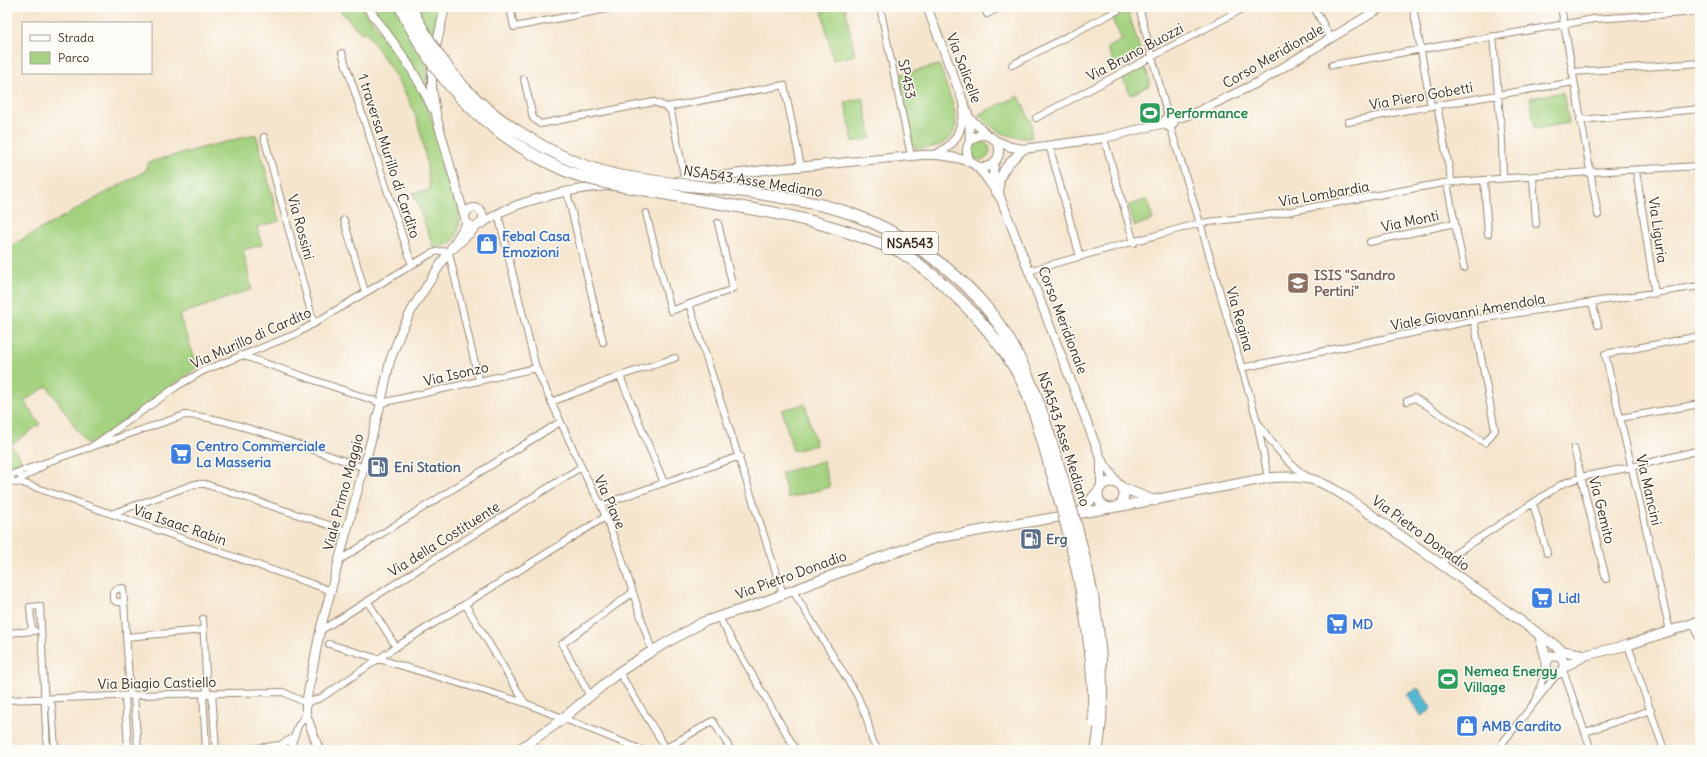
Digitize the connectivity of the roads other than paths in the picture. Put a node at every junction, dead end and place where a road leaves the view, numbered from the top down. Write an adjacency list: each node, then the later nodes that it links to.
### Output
1 (367, 7): 38 (street)
2 (401, 7): 193 (highway, NSA543 Asse Mediano / NSA543, bridge)
3 (411, 7): 194 (highway, NSA543 Asse Mediano / NSA543, bridge)
4 (445, 7): 38 (street)
5 (510, 7): 6 (street)
6 (617, 7)
7 (880, 7): 50 (street, SP453)
8 (927, 7): 32 (street, Via Salicelle)
9 (1000, 7): 18 (street)
10 (1124, 7): 26 (street)
11 (1139, 7): 24 (street)
12 (1246, 7): 24 (street, Via Bruno Buozzi)
13 (1314, 7): 21 (street)
14 (1382, 7): 21 (street, Corso Meridionale)
15 (1413, 7): 22 (street)
16 (1561, 7): 19 (street)
17 (1700, 12): 19 (street)
18 (987, 14)
19 (1564, 24): 20 (street); 28 (street)
20 (1493, 36): 22 (street); 31 (street)
21 (1331, 39): 40 (street, Corso Meridionale)
22 (1421, 49): 27 (street); 33 (street)
23 (342, 53): 81 (street, 1 traversa Murillo di Cardito)
24 (1153, 56): 37 (street, Via Bruno Buozzi); 40 (street)
25 (1700, 63): 28 (street)
26 (1012, 65)
27 (1332, 65)
28 (1572, 72): 30 (street)
29 (524, 79): 34 (street)
30 (1574, 82): 31 (street, Via Piero Gobetti); 39 (street)
31 (1498, 95): 33 (street, Via Piero Gobetti); 59 (street)
32 (965, 106): 36 (street, Via Salicelle); 49 (street)
33 (1434, 106): 41 (street, Via Piero Gobetti); 62 (street)
34 (667, 108): 53 (street); 60 (street)
35 (1700, 109): 39 (street)
36 (970, 117): 42 (street); 45 (street)
37 (1036, 118)
38 (437, 120): 57 (street)
39 (1580, 120): 56 (street)
40 (1169, 121): 44 (street, Corso Meridionale); 72 (street)
41 (1348, 122)
42 (986, 134): 45 (street); 46 (street)
43 (264, 137): 90 (street, Via Rossini)
44 (1104, 138): 47 (street, Corso Meridionale); 77 (street)
45 (970, 141): 52 (street)
46 (996, 141): 48 (street); 51 (street)
47 (1049, 145): 48 (street, Corso Meridionale); 80 (street)
48 (1024, 149): 64 (street)
49 (937, 154): 50 (street); 52 (street)
50 (911, 156): 53 (street)
51 (994, 163): 52 (street); 64 (street)
52 (975, 165): 64 (street)
53 (801, 166): 60 (street)
54 (1700, 166): 55 (street, Via Lombardia)
55 (1636, 170): 56 (street, Via Lombardia); 86 (street, Via Liguria)
56 (1590, 172): 58 (street, Via Lombardia); 68 (street)
57 (452, 175): 65 (street); 70 (street)
58 (1533, 177): 59 (street, Via Lombardia); 74 (street)
59 (1503, 178): 61 (street, Via Lombardia)
60 (684, 180): 63 (street)
61 (1484, 180): 62 (street, Via Lombardia); 76 (street)
62 (1450, 184): 72 (street, Via Lombardia); 73 (street, Via Monti)
63 (567, 192): 67 (street); 93 (street)
64 (998, 196): 83 (street, Corso Meridionale)
65 (476, 209): 67 (street); 70 (street); 75 (street)
66 (646, 212): 88 (street)
67 (498, 214): 75 (street); 96 (street, Via Piave)
68 (1598, 215)
69 (344, 220): 85 (street)
70 (466, 220): 75 (street); 79 (street, Viale Primo Maggio)
71 (718, 223): 88 (street)
72 (1200, 223): 77 (street, Via Lombardia); 97 (street, Via Regina)
73 (1455, 223): 78 (street, Via Monti); 82 (street, Via Monti)
74 (1536, 224)
75 (479, 225): 79 (street, Viale Primo Maggio)
76 (1488, 234)
77 (1134, 242): 80 (street, Via Lombardia)
78 (1370, 242)
79 (449, 253): 81 (street, Via Murillo di Cardito); 99 (street); 102 (street, Viale Primo Maggio)
80 (1080, 257): 83 (street, Via Lombardia)
81 (412, 266): 85 (street, Via Murillo di Cardito)
82 (1464, 268)
83 (1028, 271): 111 (street, Corso Meridionale)
84 (1700, 286): 86 (street, Viale Giovanni Amendola)
85 (365, 292): 90 (street, Via Murillo di Cardito)
86 (1655, 294): 87 (street, Viale Giovanni Amendola)
87 (1592, 303): 89 (street, Viale Giovanni Amendola); 91 (street)
88 (689, 304): 110 (street)
89 (1474, 321): 97 (street, Viale Giovanni Amendola); 100 (street)
90 (314, 324): 94 (street, Via Murillo di Cardito)
91 (1598, 326)
92 (1700, 336): 104 (street, Via Mancini)
93 (603, 342)
94 (241, 355): 102 (street); 107 (street, Via Murillo di Cardito)
95 (675, 358): 98 (street)
96 (536, 368): 99 (street, Via Isonzo); 101 (street, Via Piave)
97 (1241, 368): 106 (street, Via Regina)
98 (620, 376): 101 (street); 122 (street)
99 (479, 381): 102 (street, Via Isonzo)
100 (1407, 401)
101 (551, 402): 105 (street, Via Piave)
102 (381, 403): 113 (street, Viale Primo Maggio)
103 (1700, 404): 104 (street)
104 (1620, 418): 115 (street, Via Mancini)
105 (560, 422): 114 (street, Via Piave); 134 (street)
106 (1257, 422): 118 (street, Via Regina); 119 (street, Via Regina)
107 (90, 448): 112 (street); 113 (street)
108 (1574, 448): 117 (street, Via Gemito)
109 (1700, 450): 115 (street)
110 (740, 456): 122 (street); 140 (street)
111 (1102, 459): 123 (street); 124 (street)
112 (46, 464): 116 (street); 120 (street)
113 (362, 467): 132 (street, Viale Primo Maggio)
114 (581, 467): 127 (street, Via Piave); 142 (street, Via della Costituente)
115 (1632, 467): 117 (street); 151 (street, Via Mancini)
116 (12, 475): 120 (street)
117 (1581, 477): 126 (street); 136 (street, Via Gemito)
118 (1268, 478): 119 (main road, Via Pietro Donadio); 125 (main road, Via Pietro Donadio)
119 (1310, 478): 135 (main road, Via Pietro Donadio)
120 (18, 481): 121 (street); 129 (street, Via Isaac Rabin)
121 (7, 483)
122 (664, 483): 127 (street)
123 (1120, 485): 124 (main road); 125 (main road); 128 (main road)
124 (1099, 488): 128 (main road); 130 (main road)
125 (1155, 501): 128 (main road, Via Pietro Donadio)
126 (1533, 503): 133 (street); 135 (street)
127 (601, 505): 131 (street, Via Piave)
128 (1113, 508): 130 (main road, Via Pietro Donadio)
129 (111, 514): 132 (street); 137 (street, Via Isaac Rabin)
130 (1079, 514): 138 (main road, Via Pietro Donadio)
131 (605, 517): 139 (street, Via Piave); 143 (street)
132 (347, 531): 134 (street, Viale Primo Maggio)
133 (1547, 553)
134 (338, 561): 137 (street, Viale Primo Maggio)
135 (1439, 564): 153 (main road, Via Pietro Donadio)
136 (1606, 579)
137 (332, 591): 150 (street, Viale Primo Maggio)
138 (793, 591): 140 (main road, Via Pietro Donadio); 192 (street)
139 (632, 593): 159 (street, Via Piave); 167 (street)
140 (783, 594): 144 (main road, Via Pietro Donadio)
141 (124, 602): 154 (street)
142 (368, 602): 150 (street, Via della Costituente); 158 (street)
143 (465, 604): 158 (street); 172 (street)
144 (718, 616): 159 (main road, Via Pietro Donadio); 191 (street)
145 (202, 619): 147 (street)
146 (1697, 622): 151 (main road, Via Pietro Donadio); 155 (street)
147 (203, 630): 154 (street); 165 (street)
148 (32, 631): 149 (street); 149 (street); 152 (street)
149 (40, 631): 168 (street)
150 (320, 631): 171 (street, Viale Primo Maggio)
151 (1670, 631): 157 (main road, Via Pietro Donadio)
152 (7, 633)
153 (1539, 634): 162 (main road, Via Pietro Donadio); 163 (main road)
154 (126, 637): 166 (street)
155 (1700, 642)
156 (329, 644): 161 (street)
157 (1628, 645): 160 (main road, Via Pietro Donadio); 173 (street)
158 (396, 647): 161 (street)
159 (652, 651): 164 (main road, Via Pietro Donadio)
160 (1586, 655): 162 (main road); 162 (main road, Via Pietro Donadio)
161 (379, 659): 171 (street); 172 (street)
162 (1561, 663): 163 (main road); 163 (main road); 170 (street); 176 (street)
163 (1546, 664): 170 (street)
164 (619, 672): 167 (main road, Via Pietro Donadio); 178 (street)
165 (207, 694): 166 (street, Via Biagio Castiello); 171 (street, Via Biagio Castiello); 183 (street); 184 (street)
166 (130, 695): 168 (street, Via Biagio Castiello); 181 (street); 182 (street)
167 (590, 696): 175 (main road, Via Pietro Donadio)
168 (45, 698): 169 (street, Via Biagio Castiello); 179 (street); 180 (street)
169 (7, 700)
170 (1536, 702): 195 (street)
171 (306, 703): 174 (street, Viale Primo Maggio)
172 (525, 703): 175 (street)
173 (1651, 710): 176 (street); 197 (street)
174 (306, 714): 177 (street); 187 (street, Viale Primo Maggio)
175 (564, 717): 188 (main road, Via Pietro Donadio); 189 (street)
176 (1585, 732): 196 (street)
177 (293, 738): 185 (street); 186 (street)
178 (666, 749): 190 (street)
179 (47, 750)
180 (55, 750)
181 (128, 750)
182 (138, 750)
183 (206, 750)
184 (216, 750)
185 (244, 750)
186 (290, 750)
187 (320, 750)
188 (518, 750)
189 (642, 750)
190 (731, 750)
191 (796, 750)
192 (878, 750)
193 (1091, 750)
194 (1097, 750)
195 (1497, 750)
196 (1591, 750)
197 (1664, 750)

